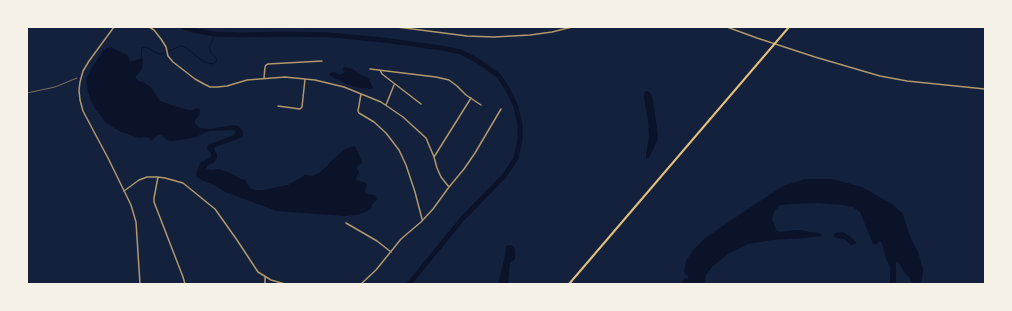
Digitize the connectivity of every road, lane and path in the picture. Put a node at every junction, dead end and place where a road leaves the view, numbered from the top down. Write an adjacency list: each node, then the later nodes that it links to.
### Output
1 (114, 27): 27 (street)
2 (149, 27): 12 (street)
3 (398, 27): 4 (street)
4 (572, 27)
5 (728, 27): 7 (street)
6 (789, 27): 7 (main road)
7 (775, 44): 15 (street); 37 (main road)
8 (322, 61): 12 (street)
9 (370, 69): 10 (street)
10 (380, 70): 14 (street); 18 (street)
11 (77, 78): 16 (path)
12 (264, 79): 13 (street)
13 (305, 79): 17 (street); 22 (street)
14 (395, 84): 19 (street); 20 (street)
15 (985, 89)
16 (27, 93)
17 (361, 94): 20 (street); 28 (street)
18 (471, 98): 21 (street); 24 (street)
19 (421, 104)
20 (386, 105): 24 (street)
21 (481, 105)
22 (278, 106)
23 (501, 109): 26 (street)
24 (434, 158): 26 (street)
25 (158, 177): 27 (street); 31 (street); 33 (street)
26 (449, 187): 28 (street)
27 (124, 191): 32 (street)
28 (423, 220): 30 (street)
29 (346, 223): 30 (street)
30 (391, 252): 36 (street)
31 (265, 276): 34 (street); 35 (street)
32 (140, 284)
33 (185, 284)
34 (264, 284)
35 (285, 284)
36 (361, 284)
37 (569, 284)

